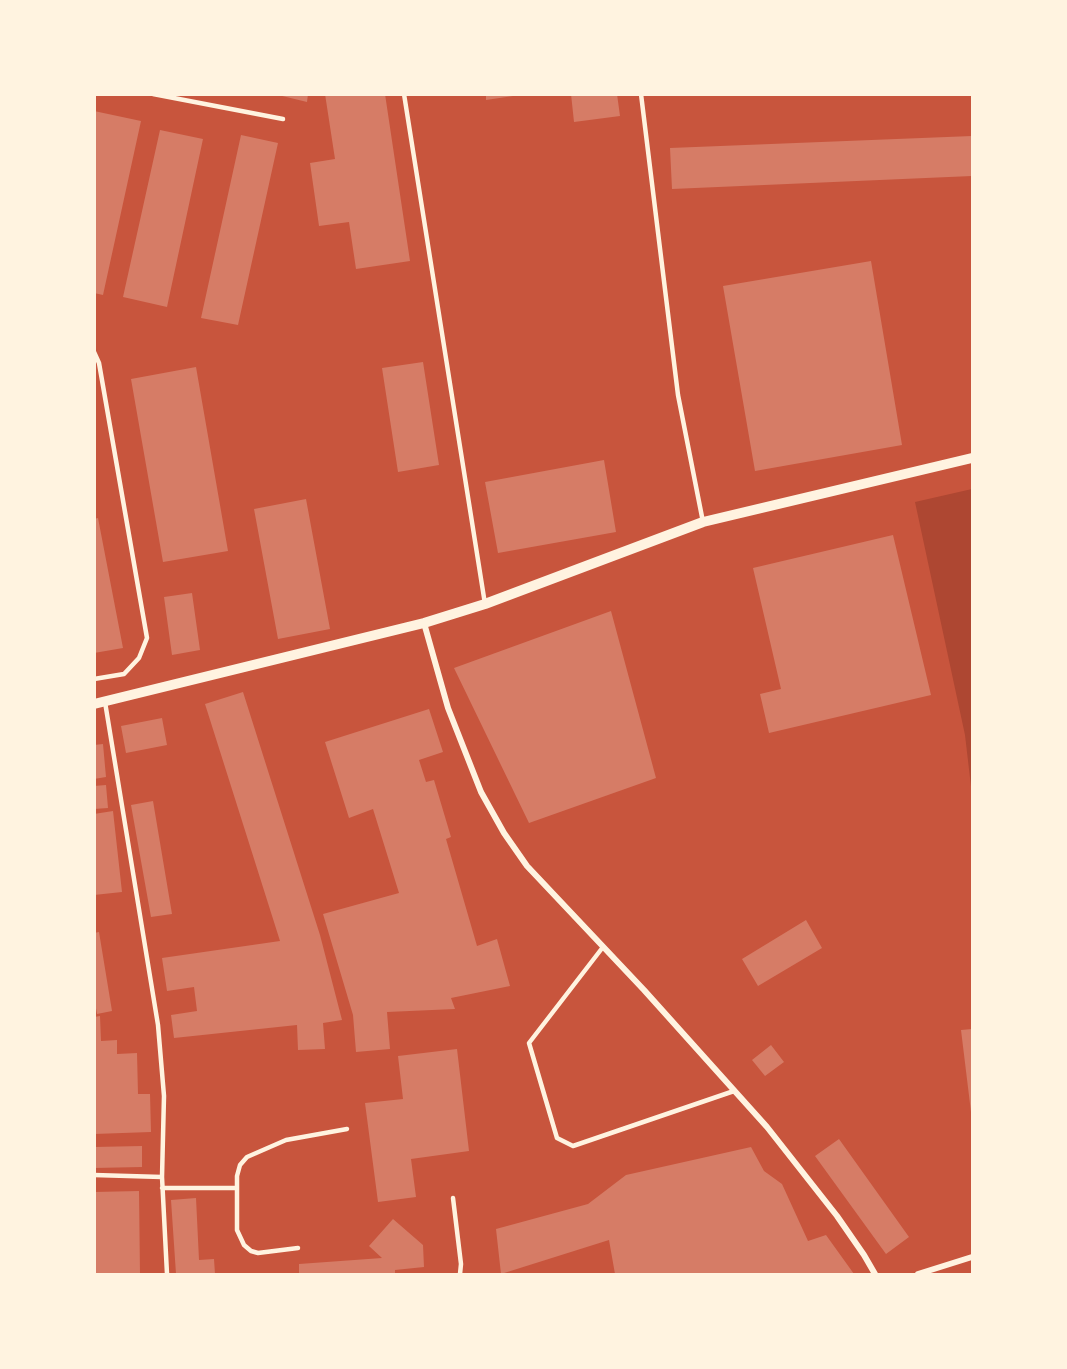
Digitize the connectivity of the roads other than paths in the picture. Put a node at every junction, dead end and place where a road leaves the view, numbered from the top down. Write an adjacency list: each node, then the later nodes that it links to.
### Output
1 (153, 94): 4 (lane)
2 (404, 94): 8 (lane)
3 (641, 94): 7 (lane)
4 (283, 118)
5 (94, 352): 10 (lane)
6 (972, 458): 7 (street)
7 (703, 522): 8 (street)
8 (485, 604): 9 (street)
9 (424, 623): 11 (street); 12 (street)
10 (94, 679)
11 (100, 703): 16 (lane)
12 (603, 947): 13 (street); 13 (lane)
13 (735, 1091): 24 (street)
14 (347, 1129): 18 (lane)
15 (94, 1175): 16 (lane)
16 (162, 1177): 17 (lane)
17 (162, 1188): 18 (lane); 22 (lane)
18 (237, 1188): 20 (lane)
19 (453, 1198): 23 (lane)
20 (298, 1248)
21 (972, 1257): 25 (street)
22 (167, 1275)
23 (460, 1275)
24 (875, 1275)
25 (918, 1275)

